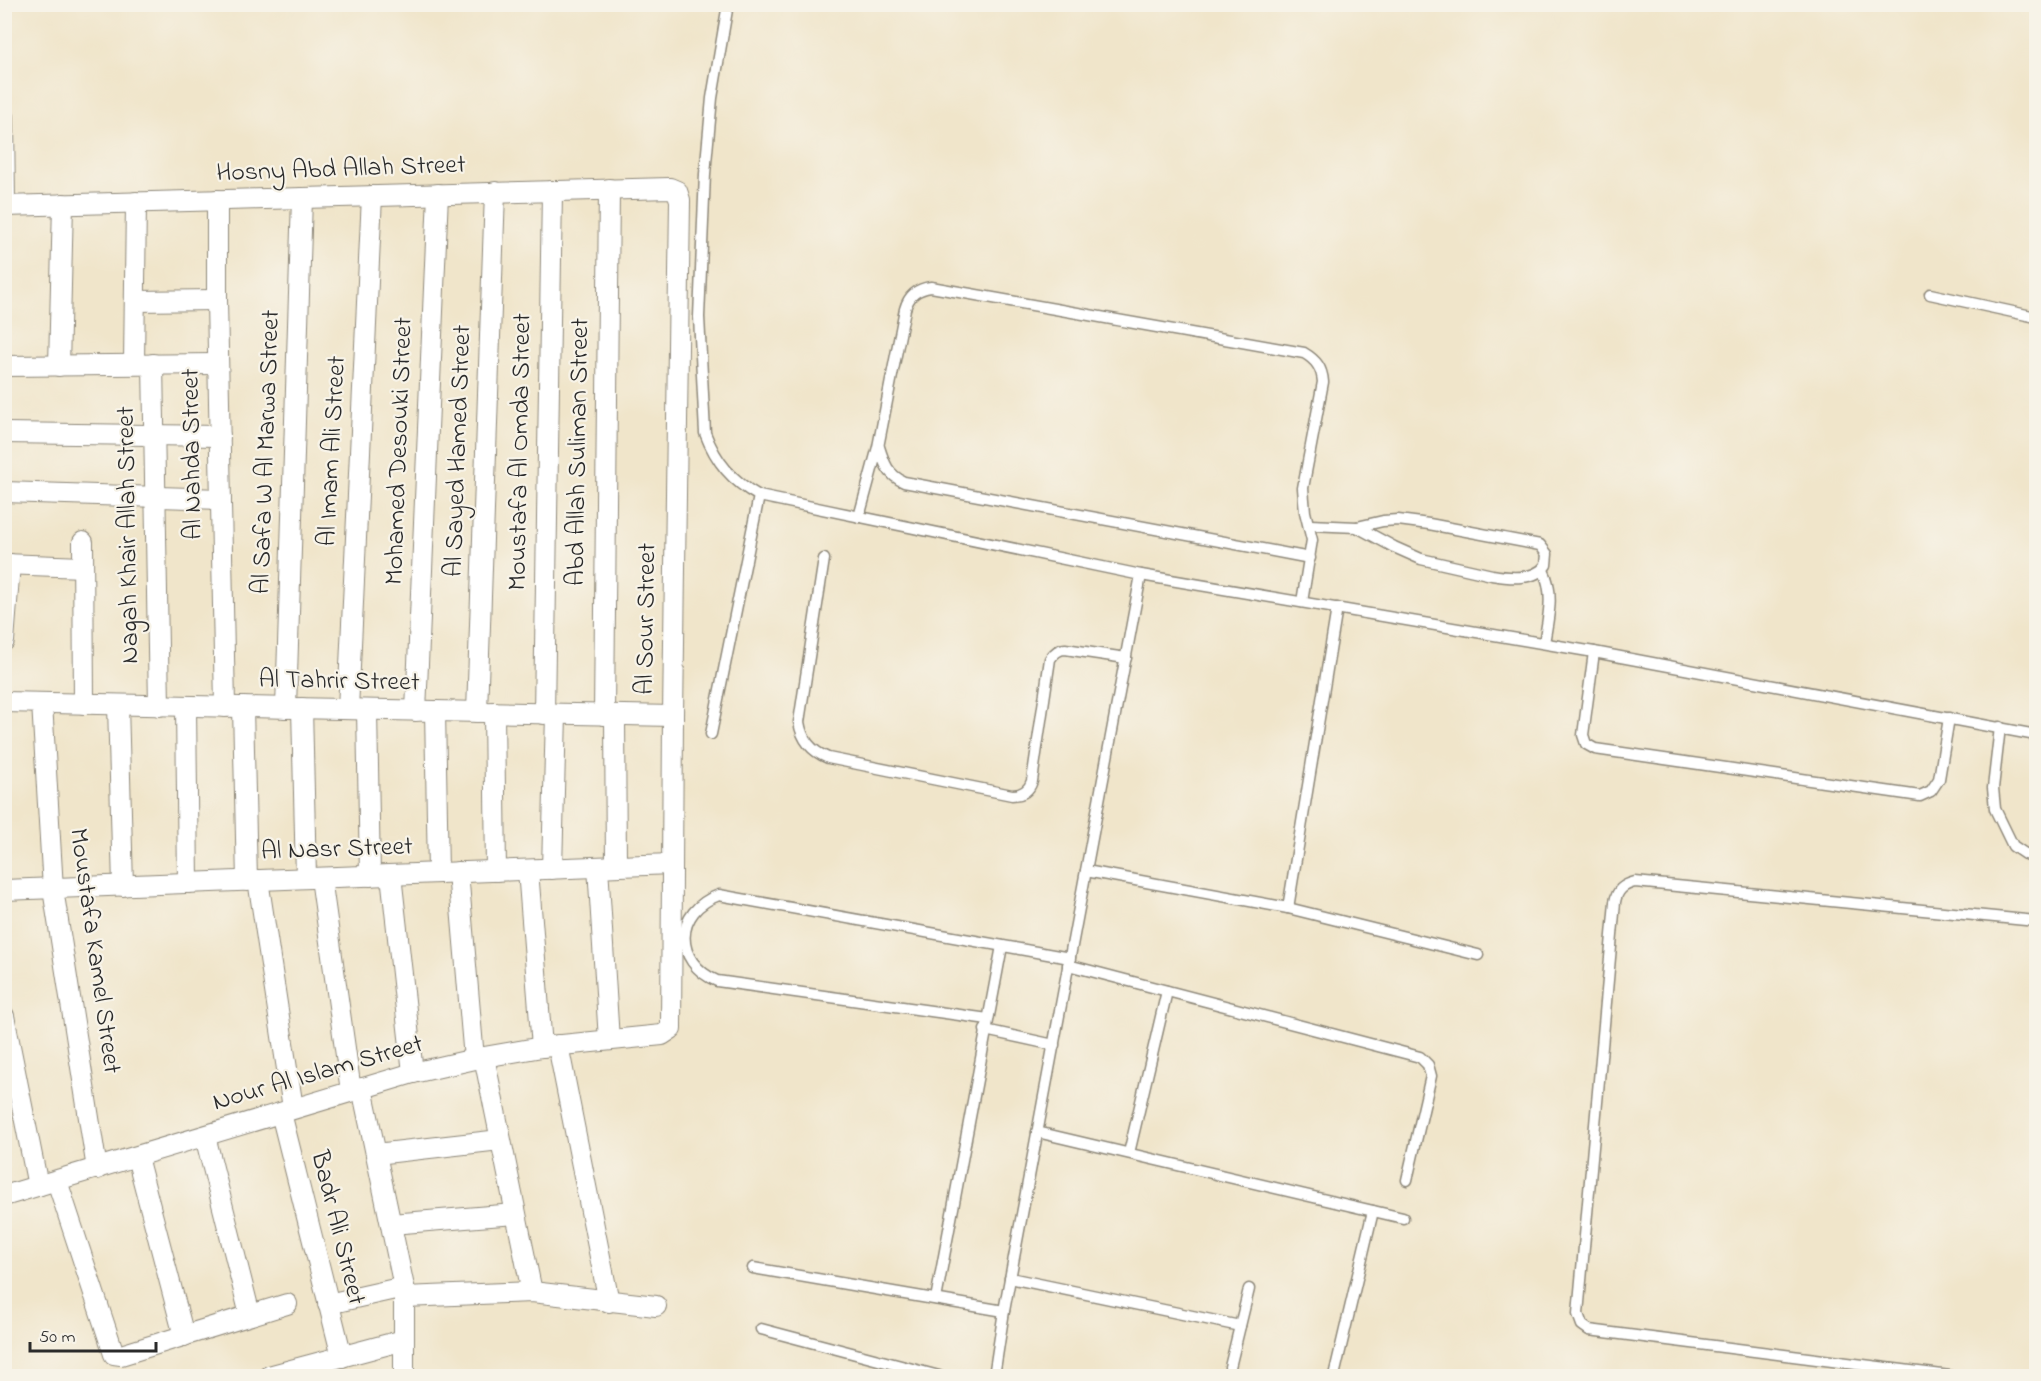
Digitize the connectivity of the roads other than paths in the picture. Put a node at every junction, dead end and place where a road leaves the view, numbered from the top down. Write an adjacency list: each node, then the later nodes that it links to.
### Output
1 (728, 4): 28 (lane)
2 (4, 117): 3 (street)
3 (5, 137): 14 (street)
4 (609, 189): 5 (street, Hosny Abd Allah Street); 6 (street, Hosny Abd Allah Street); 59 (street, Abd Allah Suliman Street)
5 (552, 191): 7 (street, Hosny Abd Allah Street); 58 (street, Moustafa Al Omda Street)
6 (677, 191): 60 (street, Al Sour Street)
7 (495, 192): 8 (street, Hosny Abd Allah Street); 57 (street, Al Sayed Hamed Street)
8 (438, 194): 9 (street, Hosny Abd Allah Street); 56 (street, Mohamed Desouki Street)
9 (372, 196): 10 (street, Hosny Abd Allah Street); 55 (street, Al Imam Ali Street)
10 (302, 198): 11 (street, Hosny Abd Allah Street); 54 (street, Al Safa W Al Marwa Street)
11 (218, 200): 12 (street, Hosny Abd Allah Street); 16 (street, Al Nahda Street)
12 (136, 202): 13 (street, Hosny Abd Allah Street); 17 (street, Nagah Khair Allah Street)
13 (63, 204): 14 (street, Hosny Abd Allah Street); 22 (street)
14 (5, 206)
15 (1930, 294): 18 (lane)
16 (217, 300): 17 (street); 20 (street, Al Nahda Street)
17 (135, 301): 19 (street, Nagah Khair Allah Street)
18 (2037, 318)
19 (143, 364): 20 (street); 22 (street); 24 (street, Nagah Khair Allah Street)
20 (218, 364): 25 (street, Al Nahda Street)
21 (4, 366): 22 (street)
22 (59, 366)
23 (4, 433): 24 (street)
24 (154, 435): 25 (street); 29 (street, Nagah Khair Allah Street)
25 (220, 436): 30 (street, Al Nahda Street)
26 (878, 447): 31 (lane); 32 (lane); 35 (lane)
27 (4, 492): 29 (street)
28 (759, 496): 31 (lane); 63 (lane)
29 (155, 497): 30 (street); 51 (street, Nagah Khair Allah Street)
30 (221, 499): 53 (street, Al Nahda Street)
31 (859, 517): 40 (lane)
32 (1310, 525): 33 (lane); 35 (lane)
33 (1357, 526): 39 (lane); 39 (lane)
34 (82, 542): 38 (street)
35 (1310, 558): 41 (lane)
36 (824, 559): 46 (lane)
37 (7, 564): 38 (street); 43 (street)
38 (83, 567): 49 (street)
39 (1543, 570): 44 (lane)
40 (1142, 574): 41 (lane); 46 (lane)
41 (1302, 602): 42 (lane)
42 (1337, 608): 44 (lane); 82 (lane)
43 (4, 641)
44 (1544, 643): 45 (lane)
45 (1594, 652): 61 (lane); 61 (lane)
46 (1126, 658): 71 (lane)
47 (4, 702): 48 (street, Al Tahrir Street)
48 (42, 703): 49 (street, Al Tahrir Street); 80 (street, Moustafa Kamel Street)
49 (84, 704): 50 (street, Al Tahrir Street)
50 (118, 705): 51 (street, Al Tahrir Street); 79 (street)
51 (159, 706): 52 (street, Al Tahrir Street)
52 (186, 706): 53 (street, Al Tahrir Street); 78 (street)
53 (234, 707): 54 (street, Al Tahrir Street); 77 (street, Al Nahda Street)
54 (294, 708): 55 (street, Al Tahrir Street); 76 (street, Al Safa W Al Marwa Street)
55 (358, 710): 56 (street, Al Tahrir Street); 75 (street, Al Imam Ali Street)
56 (425, 711): 57 (street, Al Tahrir Street); 73 (street, Mohamed Desouki Street)
57 (486, 712): 58 (street, Al Tahrir Street); 70 (street, Al Sayed Hamed Street)
58 (550, 714): 59 (street, Al Tahrir Street); 68 (street, Moustafa Al Omda Street)
59 (610, 715): 60 (street, Al Tahrir Street); 67 (street, Abd Allah Suliman Street)
60 (673, 716): 66 (street, Al Sour Street)
61 (1949, 718): 62 (lane)
62 (2000, 728): 64 (lane); 65 (lane)
63 (711, 734)
64 (2037, 735)
65 (2037, 857)
66 (672, 864): 67 (street, Al Nasr Street); 90 (street, Al Sour Street)
67 (607, 867): 68 (street, Al Nasr Street); 91 (street, Abd Allah Suliman Street)
68 (552, 869): 69 (street, Al Nasr Street)
69 (528, 870): 70 (street, Al Nasr Street); 93 (street)
70 (496, 871): 72 (street, Al Nasr Street)
71 (1086, 871): 82 (lane); 86 (lane)
72 (458, 872): 73 (street, Al Nasr Street); 94 (street)
73 (438, 873): 74 (street, Al Nasr Street)
74 (391, 875): 75 (street, Al Nasr Street); 95 (street)
75 (369, 876): 76 (street, Al Nasr Street)
76 (314, 878): 77 (street, Al Nasr Street); 96 (street, Al Safa W Al Marwa Street)
77 (252, 881): 78 (street, Al Nasr Street); 97 (street, Badr Ali Street)
78 (188, 883): 79 (street, Al Nasr Street)
79 (123, 886): 80 (street, Al Nasr Street)
80 (53, 889): 81 (street, Al Nasr Street); 104 (street, Moustafa Kamel Street)
81 (4, 890)
82 (1288, 908): 85 (lane)
83 (2037, 921): 136 (lane)
84 (1002, 946): 86 (lane); 89 (lane); 89 (lane)
85 (1478, 955)
86 (1069, 962): 87 (lane); 92 (lane)
87 (1167, 991): 102 (lane); 105 (lane)
88 (4, 1016): 107 (street)
89 (986, 1025): 92 (lane); 118 (lane)
90 (654, 1035): 91 (street, Nour Al Islam Street)
91 (609, 1040): 93 (street, Nour Al Islam Street)
92 (1053, 1045): 98 (lane)
93 (550, 1046): 94 (street, Nour Al Islam Street); 119 (street)
94 (479, 1058): 95 (street, Nour Al Islam Street); 100 (street)
95 (413, 1073): 96 (street, Nour Al Islam Street)
96 (356, 1090): 97 (street, Nour Al Islam Street); 101 (street, Al Safa W Al Marwa Street)
97 (287, 1111): 99 (street, Nour Al Islam Street); 121 (street, Badr Ali Street)
98 (1037, 1132): 102 (lane); 114 (lane)
99 (204, 1136): 103 (street, Nour Al Islam Street); 124 (street)
100 (500, 1140): 101 (street); 110 (street)
101 (376, 1154): 112 (street, Al Safa W Al Marwa Street)
102 (1129, 1154): 109 (lane)
103 (137, 1156): 104 (street, Nour Al Islam Street); 127 (street)
104 (97, 1169): 106 (street, Nour Al Islam Street)
105 (1407, 1180)
106 (57, 1181): 107 (street, Nour Al Islam Street); 127 (street)
107 (38, 1186): 108 (street, Nour Al Islam Street)
108 (4, 1196)
109 (1373, 1211): 111 (lane); 135 (lane)
110 (515, 1214): 112 (street); 117 (street)
111 (1403, 1218)
112 (391, 1224): 116 (street, Al Safa W Al Marwa Street)
113 (753, 1268): 118 (lane)
114 (1010, 1278): 123 (lane); 125 (lane)
115 (1249, 1289): 125 (lane)
116 (404, 1292): 117 (street); 121 (street); 128 (street, Al Safa W Al Marwa Street)
117 (532, 1292): 119 (street)
118 (936, 1299): 123 (lane)
119 (609, 1302): 122 (street)
120 (286, 1304): 124 (street)
121 (328, 1304): 129 (street, Badr Ali Street)
122 (656, 1306)
123 (1004, 1311): 133 (lane)
124 (250, 1316): 127 (street)
125 (1240, 1326): 134 (lane)
126 (761, 1329): 132 (lane)
127 (184, 1336)
128 (404, 1340): 129 (street); 131 (street, Al Safa W Al Marwa Street)
129 (342, 1357): 130 (street)
130 (269, 1377)
131 (404, 1377)
132 (939, 1377)
133 (994, 1377)
134 (1232, 1377)
135 (1334, 1377)
136 (1950, 1377)

